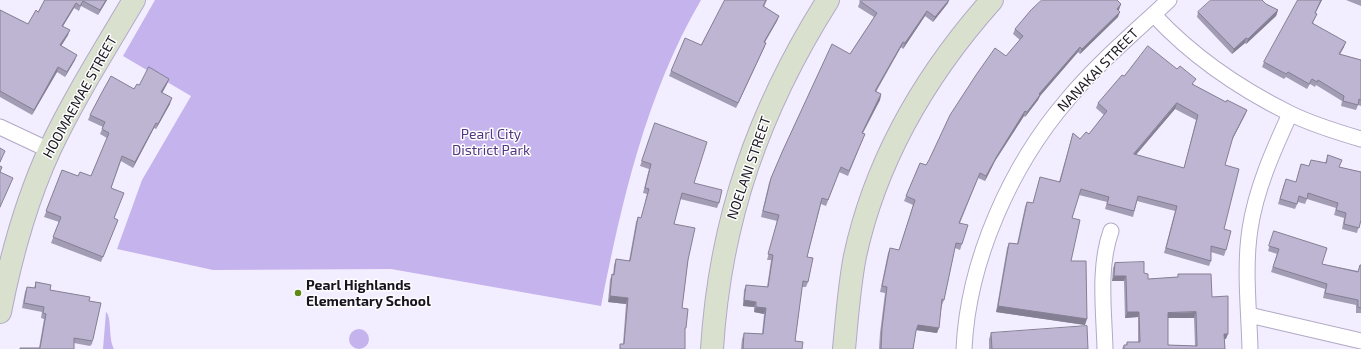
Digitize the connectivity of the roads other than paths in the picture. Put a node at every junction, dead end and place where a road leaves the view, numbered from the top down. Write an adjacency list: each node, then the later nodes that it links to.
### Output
1 (134, 0): 9 (street, HOOMAEMAE STREET)
2 (828, 0): 14 (street, NOELANI STREET)
3 (992, 0): 15 (street)
4 (1170, 0): 5 (street, NANAKAI STREET)
5 (1154, 15): 6 (street); 16 (street, NANAKAI STREET)
6 (1290, 114): 8 (street); 12 (street)
7 (0, 127): 9 (street)
8 (1361, 139)
9 (49, 150): 11 (street, HOOMAEMAE STREET)
10 (1111, 231): 17 (street)
11 (0, 312)
12 (1249, 315): 13 (street); 18 (street)
13 (1361, 341)
14 (712, 349)
15 (844, 349)
16 (964, 349)
17 (1105, 349)
18 (1250, 349)

